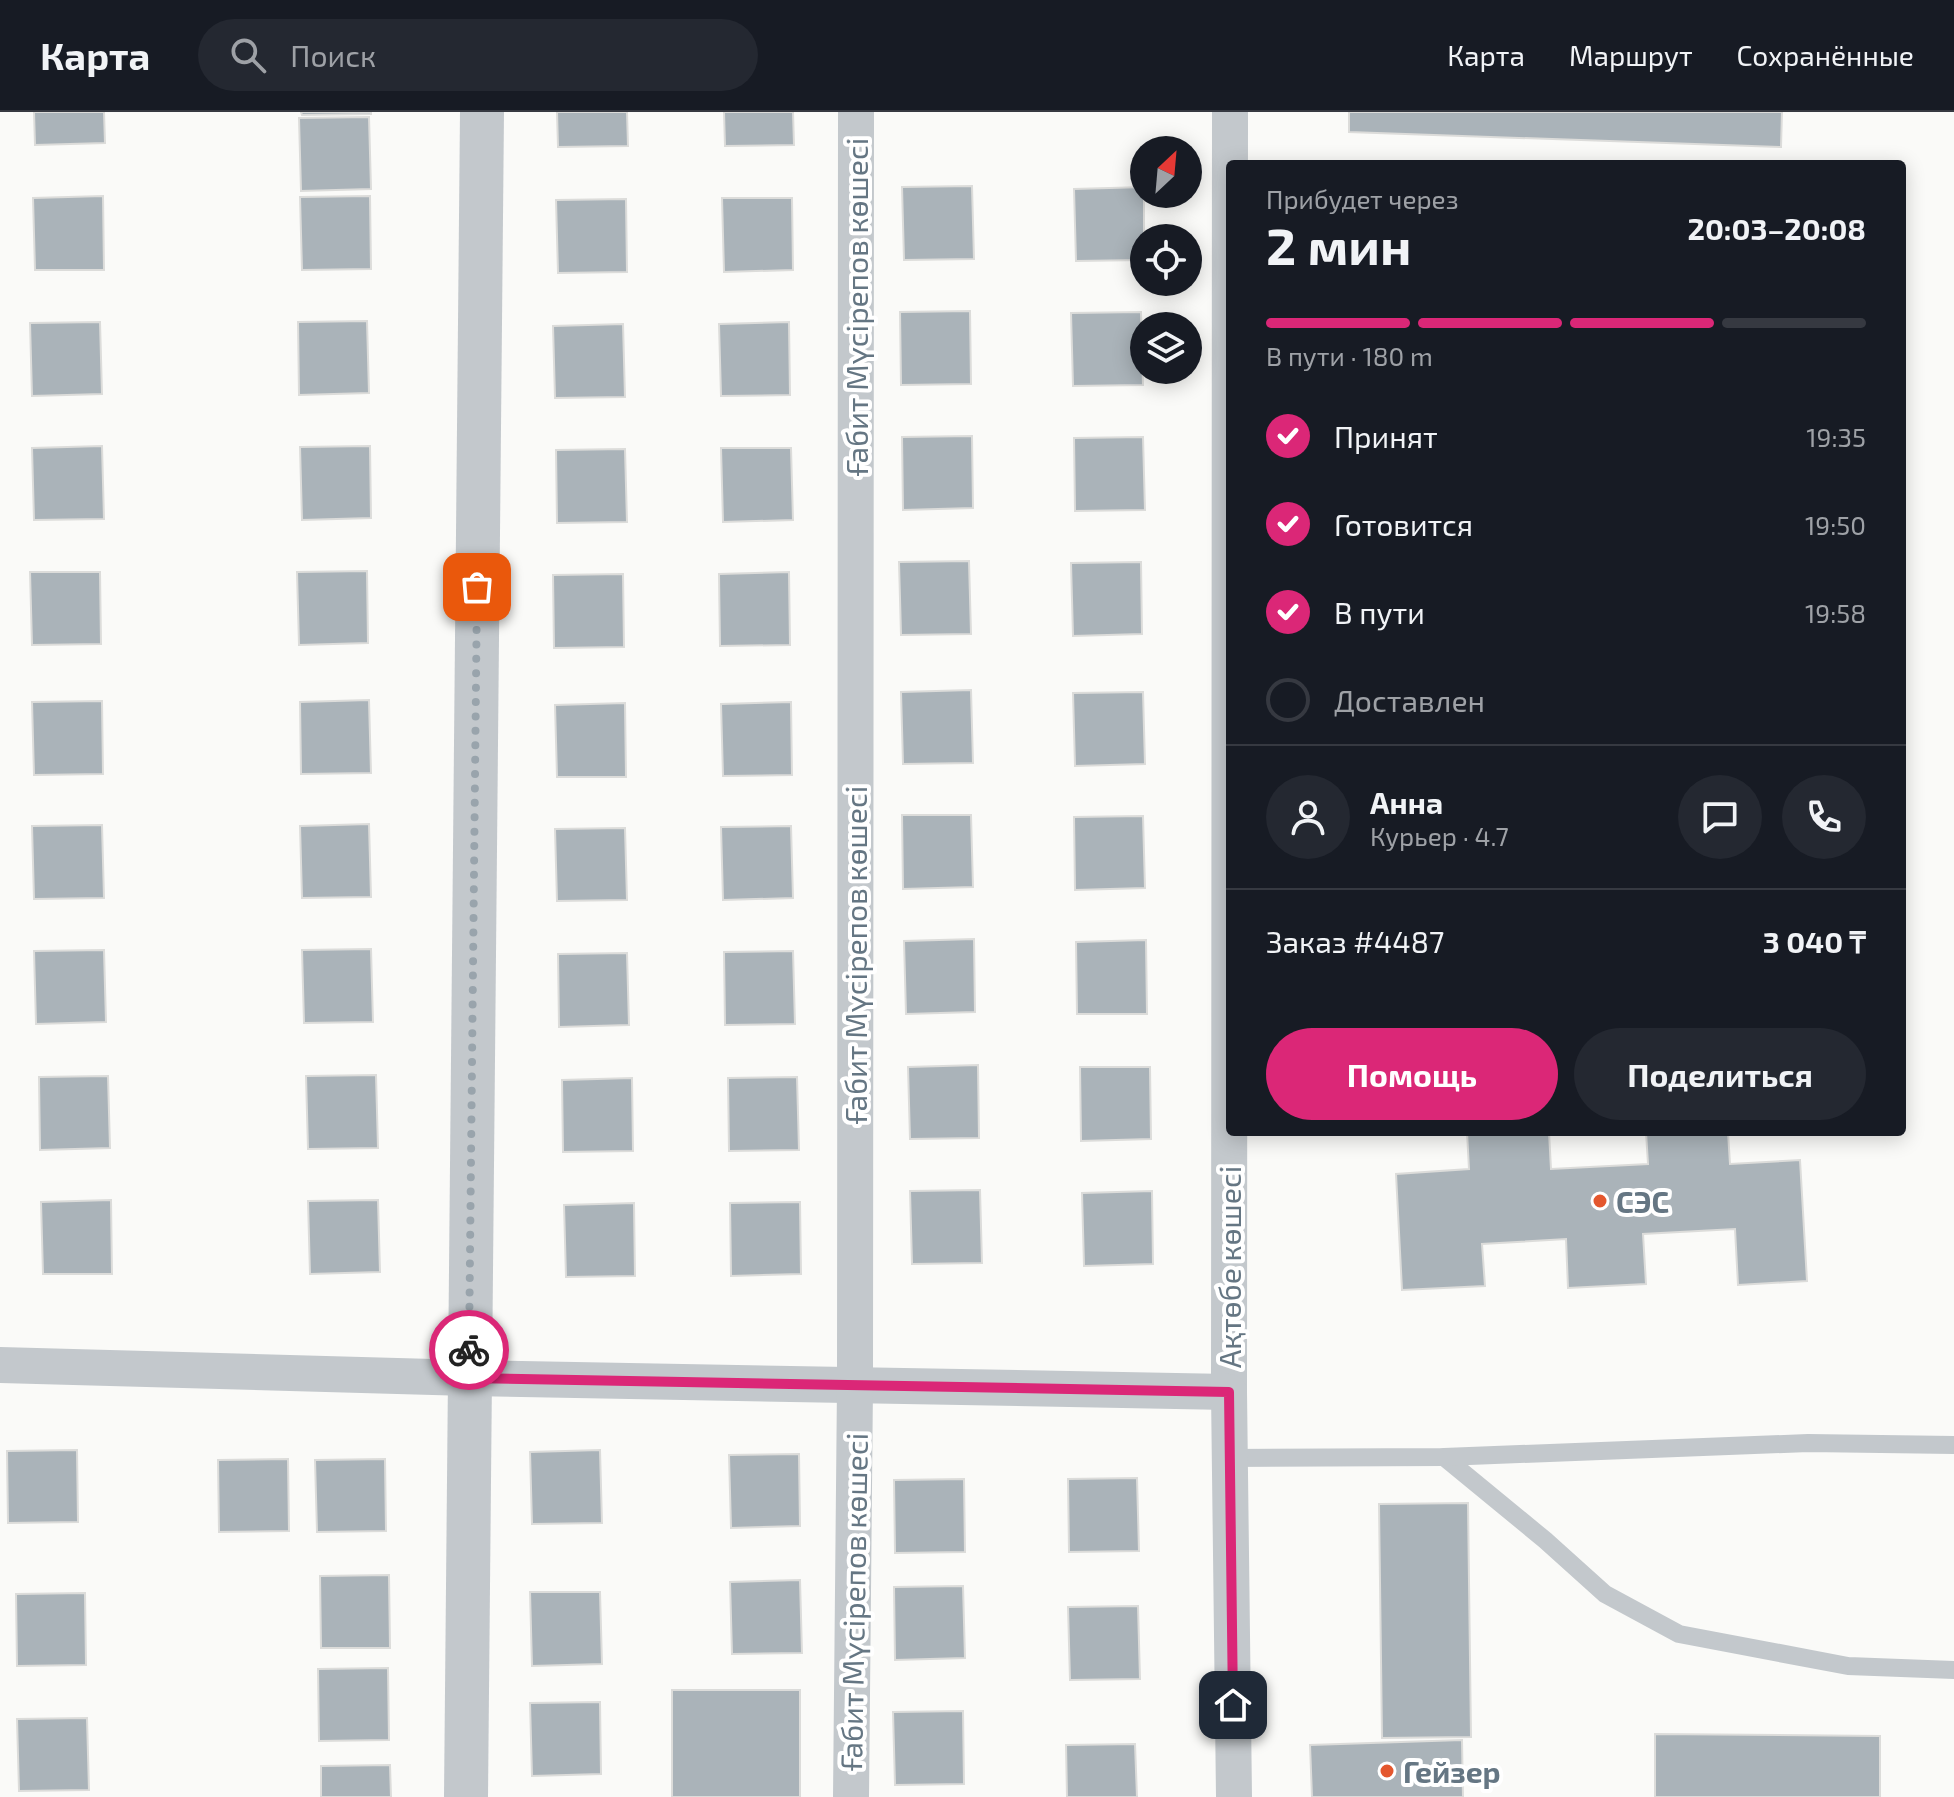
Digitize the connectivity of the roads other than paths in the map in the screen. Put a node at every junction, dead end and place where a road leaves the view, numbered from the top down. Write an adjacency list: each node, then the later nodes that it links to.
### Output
1 (482, 112): 7 (street)
2 (856, 112): 8 (street, Ғабит Мүсірепов көшесі)
3 (1230, 112): 4 (street, Ақтөбе көшесі)
4 (1230, 160)
5 (1230, 1136): 9 (street, Ақтөбе көшесі)
6 (0, 1365): 7 (street)
7 (469, 1378): 8 (street); 14 (street)
8 (855, 1385): 9 (street); 15 (street, Ғабит Мүсірепов көшесі)
9 (1229, 1392): 12 (street, Ақтөбе көшесі)
10 (1954, 1445): 11 (lane)
11 (1444, 1457): 12 (lane); 13 (lane)
12 (1229, 1458): 16 (street, Ақтөбе көшесі)
13 (1954, 1670)
14 (466, 1797)
15 (851, 1797)
16 (1234, 1797)

